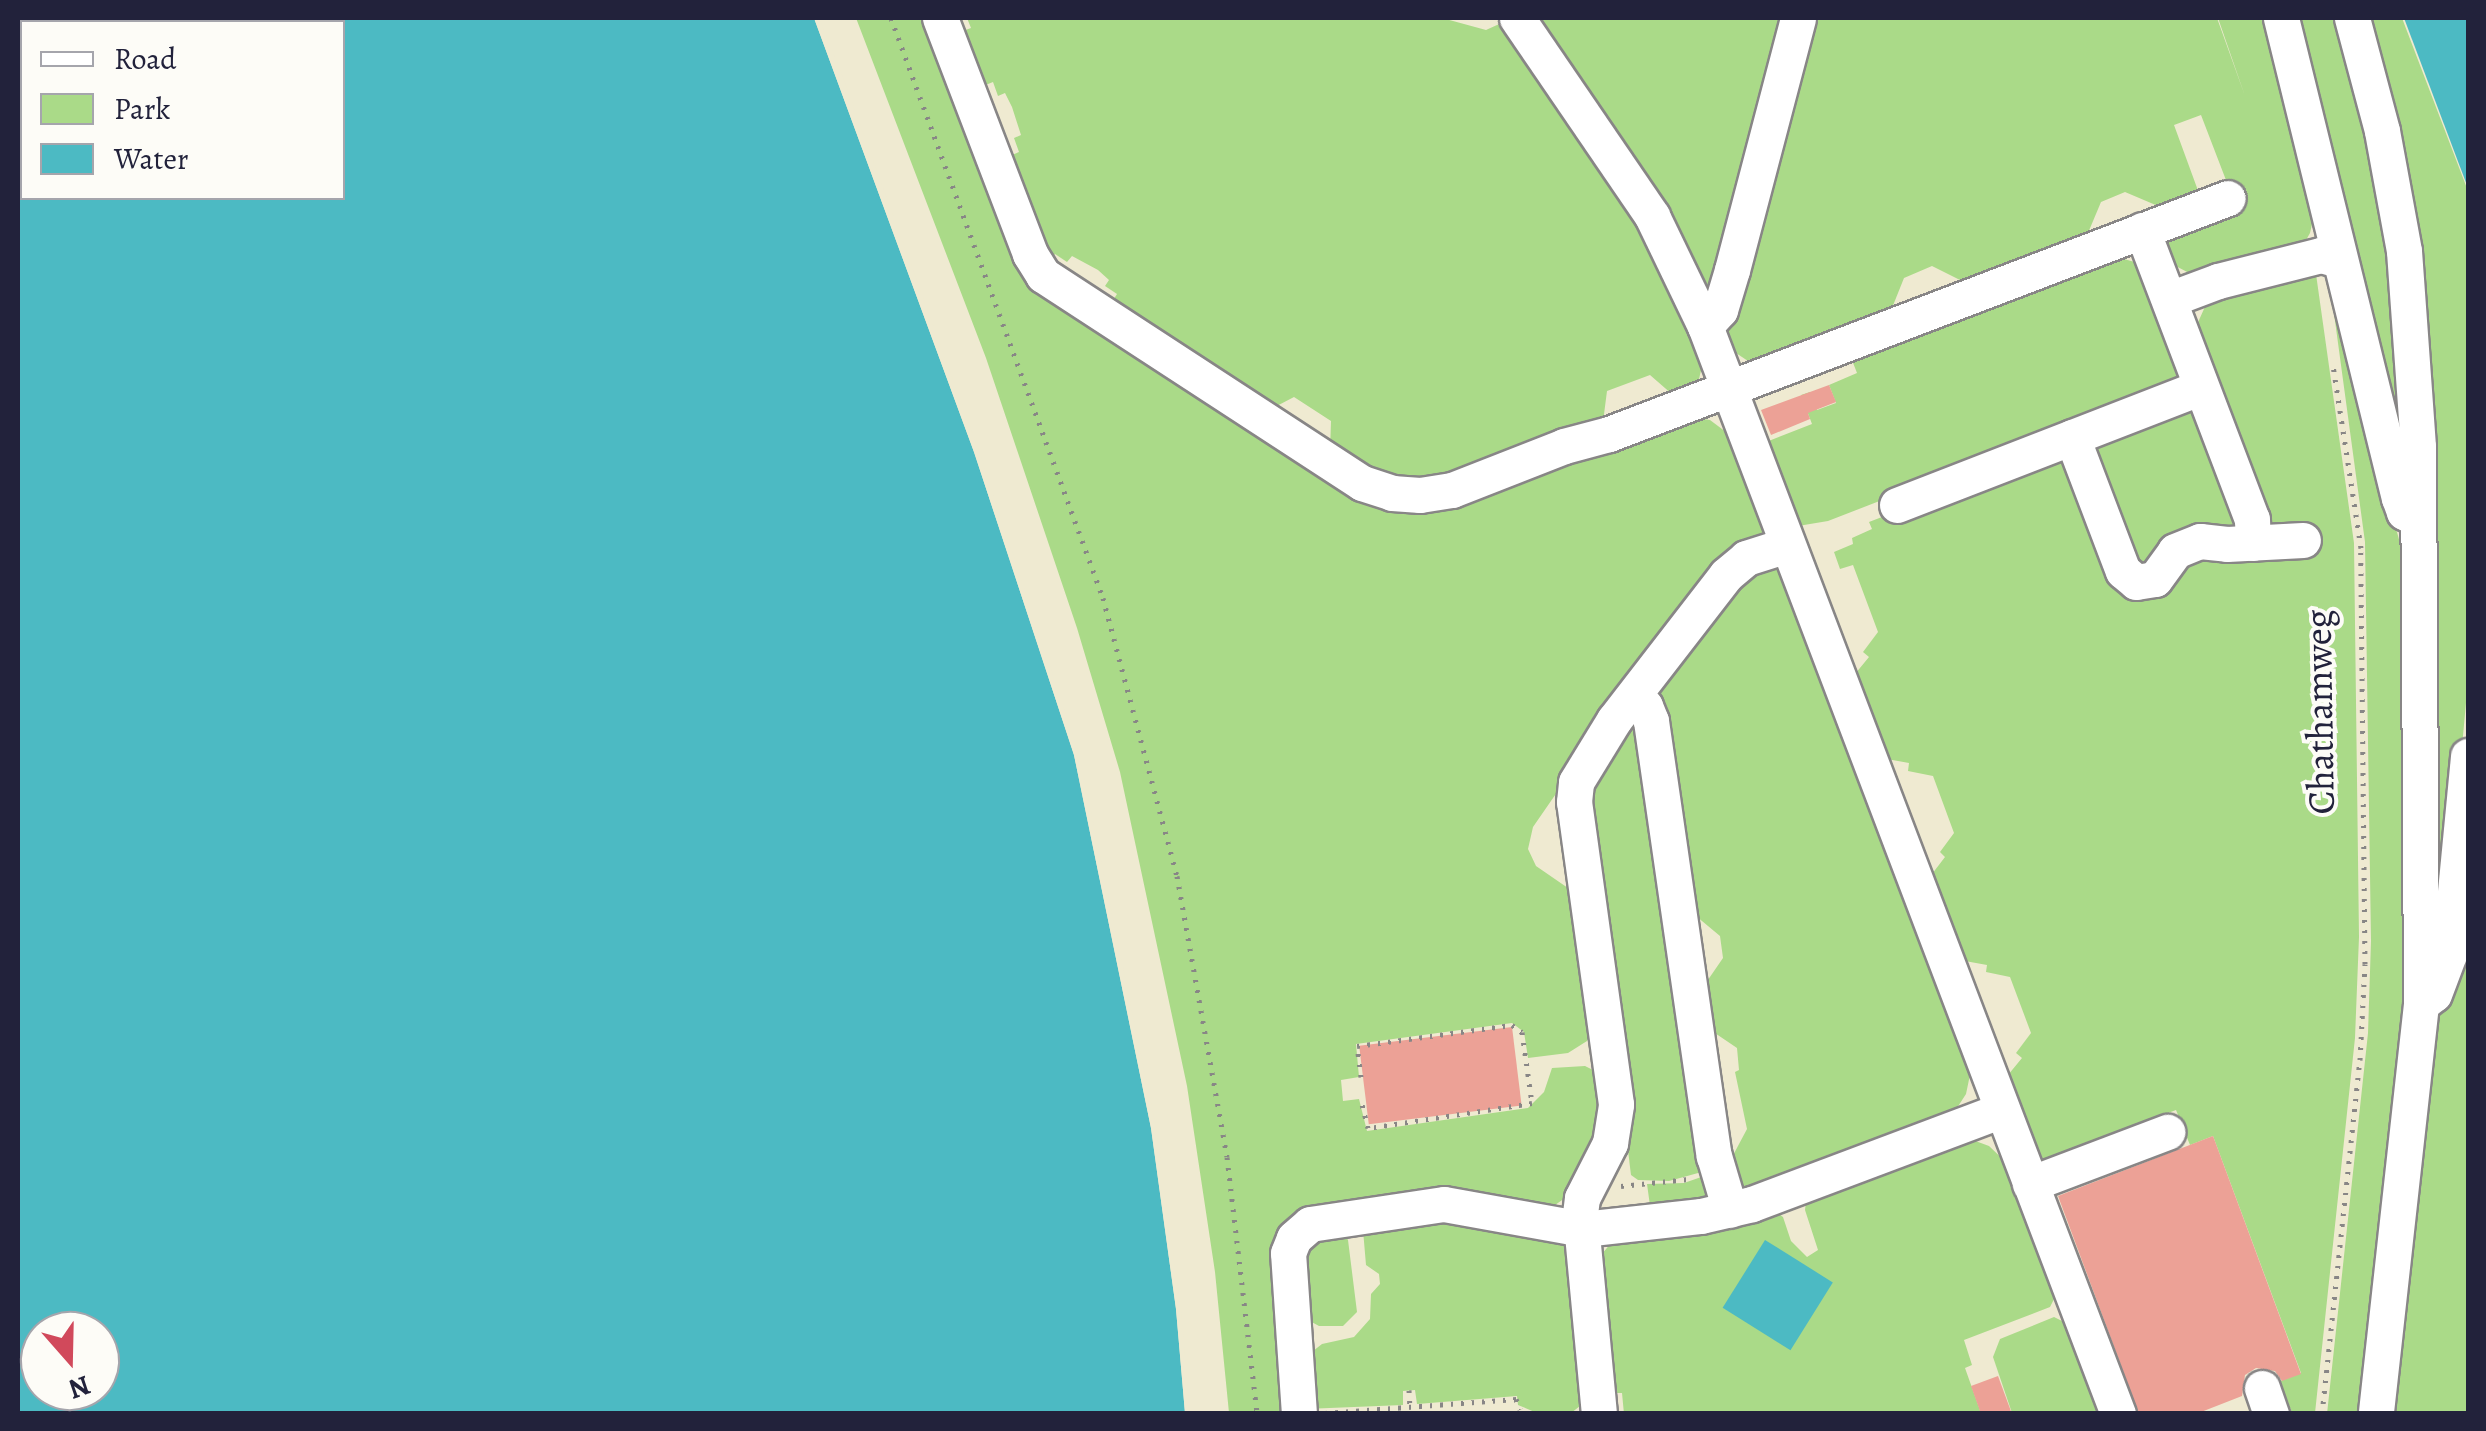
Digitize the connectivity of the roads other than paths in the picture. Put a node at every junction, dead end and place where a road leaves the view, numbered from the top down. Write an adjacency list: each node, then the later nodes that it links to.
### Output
1 (940, 18): 11 (street)
2 (1517, 18): 10 (street)
3 (1798, 18): 10 (street)
4 (2281, 18): 8 (street)
5 (2352, 18): 15 (street)
6 (2228, 198): 7 (street)
7 (2142, 230): 9 (street); 11 (street)
8 (2338, 260): 9 (street); 15 (street)
9 (2170, 299): 12 (street)
10 (1705, 326): 11 (street)
11 (1727, 390): 18 (street)
12 (2200, 392): 13 (street); 17 (street)
13 (2072, 437): 14 (street); 17 (street)
14 (1896, 505)
15 (2418, 518): 21 (street)
16 (2303, 540): 17 (street)
17 (2253, 543)
18 (1787, 546): 19 (street); 22 (street)
19 (1635, 698): 25 (street); 26 (street)
20 (2468, 756): 21 (street)
21 (2421, 1004): 30 (street)
22 (2002, 1110): 24 (street); 25 (street)
23 (2167, 1132): 24 (street)
24 (2030, 1184): 29 (street)
25 (1730, 1210): 26 (street)
26 (1582, 1229): 27 (street); 28 (street)
27 (1299, 1414)
28 (1599, 1414)
29 (2118, 1414)
30 (2376, 1414)

